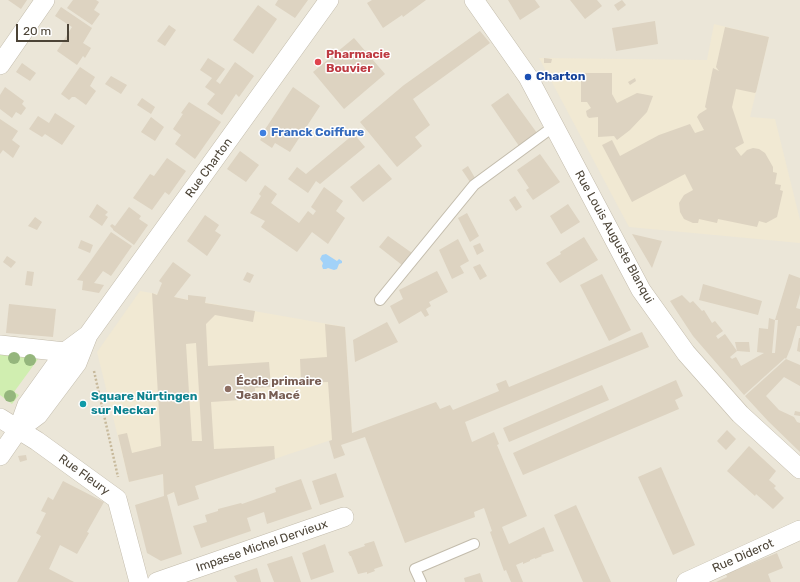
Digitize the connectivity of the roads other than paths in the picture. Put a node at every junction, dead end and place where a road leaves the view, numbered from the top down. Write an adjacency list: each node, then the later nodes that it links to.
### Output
1 (45, 0): 4 (street)
2 (330, 0): 7 (street, Rue Charton)
3 (474, 0): 5 (street, Rue Louis Auguste Blanqui)
4 (0, 65)
5 (553, 127): 6 (lane); 13 (street, Rue Louis Auguste Blanqui)
6 (380, 300)
7 (88, 335): 9 (street, Rue Charton); 11 (street, Rue Charton)
8 (0, 345): 9 (street)
9 (65, 352): 11 (street, Rue Charton)
10 (0, 418): 11 (street, Rue Fleury)
11 (18, 430): 12 (street, Rue Charton); 17 (street, Rue Fleury)
12 (0, 456)
13 (800, 469)
14 (344, 517): 18 (street, Impasse Michel Dervieux)
15 (800, 530): 20 (street, Rue Diderot)
16 (474, 544): 19 (lane)
17 (139, 582)
18 (158, 582)
19 (421, 582)
20 (686, 582)

